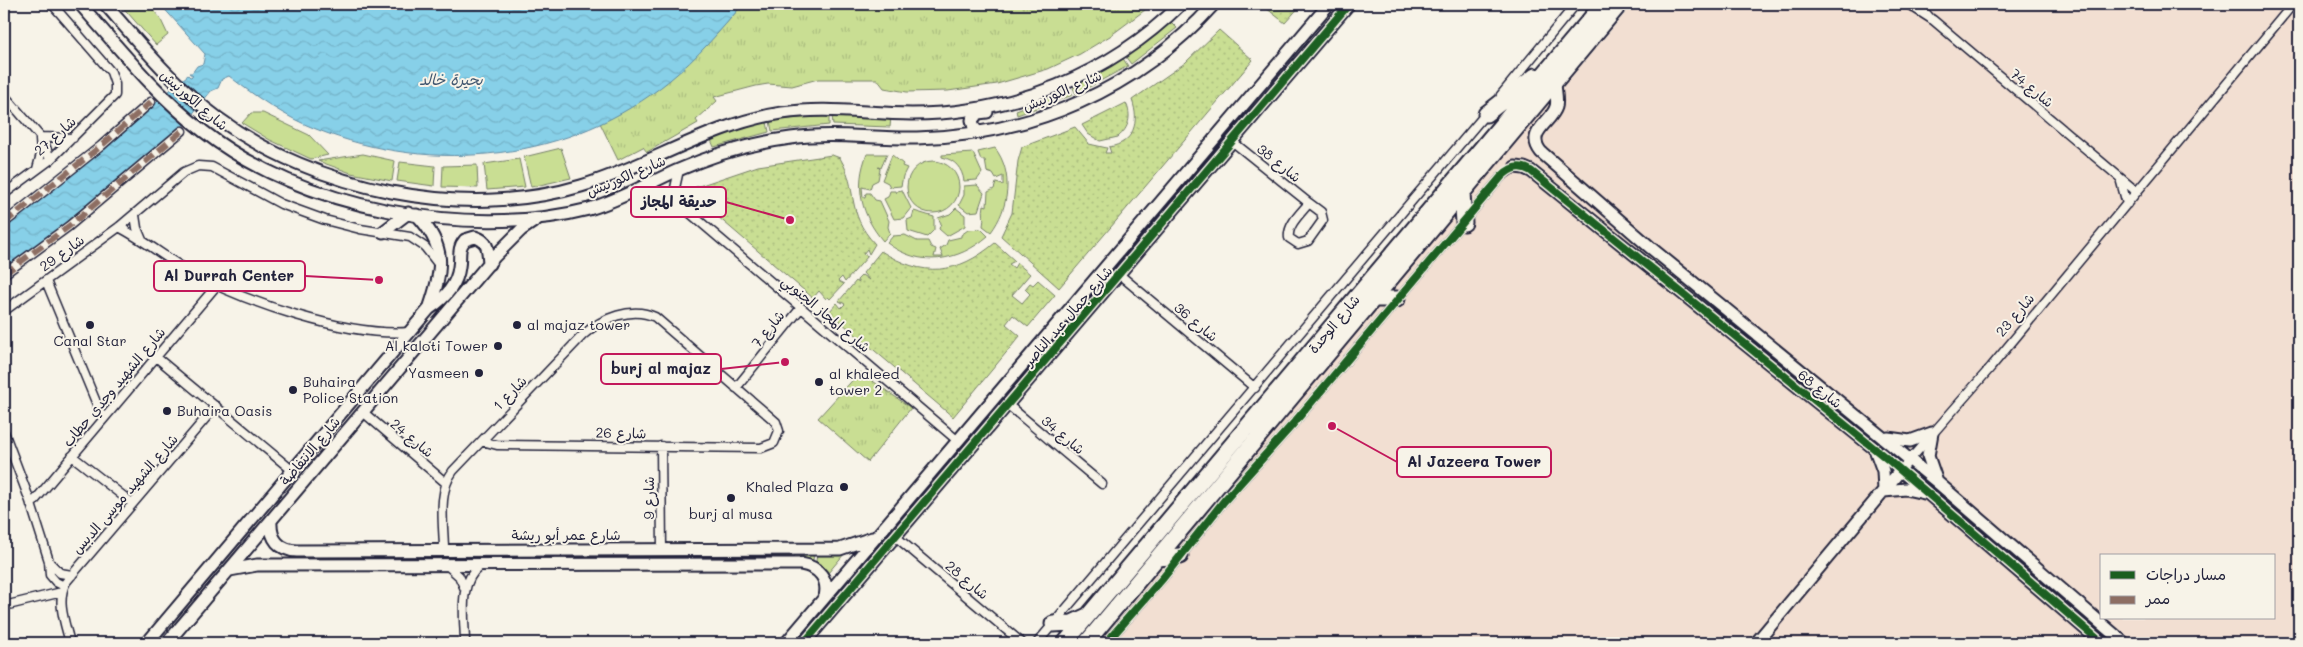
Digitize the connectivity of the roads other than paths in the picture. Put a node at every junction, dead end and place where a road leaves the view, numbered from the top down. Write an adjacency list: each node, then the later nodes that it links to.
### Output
1 (52, 4): 24 (street, شارع 27)
2 (80, 4): 41 (street, شارع الكورنيش)
3 (105, 4): 18 (street, شارع الكورنيش)
4 (1180, 4): 18 (street, شارع الكورنيش)
5 (1214, 4): 22 (street, شارع الكورنيش)
6 (1329, 4): 56 (street, شارع جمال عبد الناصر)
7 (1349, 4): 25 (street, شارع جمال عبد الناصر)
8 (1603, 4): 15 (highway, شارع الوحدة)
9 (1620, 4): 16 (highway, شارع الوحدة)
10 (1908, 4): 14 (street, شارع 74)
11 (1918, 4): 14 (street, شارع 74)
12 (2293, 4): 31 (street, شارع 23)
13 (1574, 5): 20 (street)
14 (1932, 20): 30 (street, شارع 74)
15 (1554, 65): 20 (highway); 112 (highway, شارع الوحدة)
16 (1555, 82): 33 (highway, شارع الوحدة); 36 (street, شارع 68)
17 (4, 94): 23 (street)
18 (1013, 101): 22 (street)
19 (151, 102): 44 (street)
20 (1486, 114): 68 (street)
21 (182, 131): 51 (street)
22 (980, 133): 29 (street, شارع الكورنيش)
23 (40, 137): 24 (street); 26 (street); 28 (street)
24 (73, 138): 26 (street, شارع 27)
25 (1233, 142): 37 (street, شارع 38); 52 (street, شارع جمال عبد الناصر)
26 (50, 160): 28 (street, شارع 27)
27 (1515, 167): 40 (street, شارع 68); 45 (street)
28 (36, 170): 34 (street, شارع 27)
29 (679, 170): 32 (street, شارع الكورنيش); 39 (street)
30 (2123, 181): 31 (street); 35 (street, شارع 74); 38 (street)
31 (2146, 181): 35 (street, شارع 23)
32 (646, 186): 39 (street, شارع المجاز الجنوبي); 43 (street, شارع الكورنيش)
33 (1462, 193): 45 (highway); 57 (highway, شارع الوحدة)
34 (4, 194)
35 (2135, 194): 38 (street, شارع 23)
36 (1595, 198): 40 (street); 64 (street, شارع 68)
37 (1309, 203): 37 (street, شارع 38)
38 (2127, 204): 74 (street, شارع 23)
39 (679, 205): 60 (street, شارع المجاز الجنوبي)
40 (1580, 211): 53 (street, شارع 68)
41 (413, 214): 43 (street, شارع الكورنيش); 47 (street); 50 (street, شارع الانتفاضة)
42 (135, 215): 46 (street, شارع 29); 47 (street); 48 (street)
43 (541, 217): 49 (street, شارع الانتفاضة)
44 (4, 223)
45 (1464, 223): 58 (street)
46 (119, 227): 48 (street); 54 (street, شارع 29)
47 (383, 232): 50 (street)
48 (143, 242): 55 (street)
49 (489, 264): 59 (street); 71 (street, شارع الانتفاضة)
50 (439, 265): 59 (street, شارع الانتفاضة)
51 (4, 274)
52 (1120, 275): 63 (street, شارع جمال عبد الناصر); 68 (street, شارع 36)
53 (1662, 276): 64 (street); 80 (street, شارع 68)
54 (46, 281): 61 (street, شارع 29); 72 (street)
55 (217, 285): 62 (street); 65 (street, شارع الشهيد وجدي حطاب)
56 (1082, 295): 63 (street); 66 (street, شارع جمال عبد الناصر)
57 (1374, 299): 58 (highway); 100 (highway, شارع الوحدة)
58 (1397, 299): 99 (street)
59 (429, 309): 62 (street, شارع الانتفاضة)
60 (800, 309): 67 (street, شارع 7); 77 (street, شارع المجاز الجنوبي)
61 (4, 311)
62 (409, 332): 83 (street, شارع الانتفاضة)
63 (1068, 335): 69 (street, شارع جمال عبد الناصر)
64 (1779, 352): 75 (street, شارع 68)
65 (156, 357): 70 (street); 72 (street, شارع الشهيد وجدي حطاب)
66 (1020, 368): 69 (street); 77 (street, شارع جمال عبد الناصر)
67 (736, 388): 76 (street, شارع 1); 79 (street, شارع 1)
68 (1255, 388): 113 (street)
69 (1008, 405): 87 (street, شارع 34); 94 (street, شارع جمال عبد الناصر)
70 (216, 406): 83 (street); 90 (street, شارع الشهيد موسى الدبس)
71 (363, 412): 86 (street, شارع 24); 92 (street, شارع الانتفاضة)
72 (104, 419): 81 (street, شارع الشهيد وجدي حطاب)
73 (4, 432): 91 (street)
74 (1932, 433): 75 (street); 82 (street, شارع 23); 85 (street)
75 (1883, 438): 82 (street, شارع 68)
76 (482, 441): 78 (street, شارع 26); 86 (street, شارع 1)
77 (958, 441): 93 (street, شارع جمال عبد الناصر)
78 (661, 446): 79 (street, شارع 26); 97 (street, شارع 9)
79 (761, 448)
80 (1874, 448): 84 (street, شارع 68); 88 (street)
81 (72, 456): 90 (street); 91 (street, شارع الشهيد وجدي حطاب)
82 (1910, 459): 84 (street, شارع 23); 85 (street, شارع 68)
83 (293, 471): 116 (street, شارع الانتفاضة)
84 (1900, 471): 88 (street, شارع 23); 89 (street, شارع 68)
85 (1937, 482): 127 (street, شارع 68)
86 (446, 483): 96 (street)
87 (1102, 484)
88 (1884, 491): 89 (street); 125 (street, شارع 23)
89 (1926, 494): 126 (street, شارع 68)
90 (132, 503): 107 (street, شارع الشهيد موسى الدبس)
91 (31, 505): 101 (street)
92 (271, 521): 95 (street, شارع عمر أبو ريشة); 106 (street, شارع الانتفاضة)
93 (878, 534): 98 (street, شارع عمر أبو ريشة); 110 (street, شارع جمال عبد الناصر)
94 (895, 536): 119 (street, شارع جمال عبد الناصر); 120 (street, شارع 28)
95 (412, 550): 96 (street, شارع عمر أبو ريشة); 103 (street)
96 (444, 550): 97 (street, شارع عمر أبو ريشة)
97 (662, 550): 98 (street, شارع عمر أبو ريشة)
98 (733, 550): 102 (street)
99 (1180, 556): 100 (highway); 124 (street)
100 (1158, 558): 123 (highway, شارع الوحدة)
101 (49, 561): 107 (street, شارع الشهيد موسى الدبس); 108 (street)
102 (682, 565): 105 (street); 110 (street)
103 (362, 566): 104 (street); 106 (street)
104 (448, 566): 105 (street); 109 (street)
105 (480, 566): 109 (street)
106 (230, 570): 114 (street, شارع الانتفاضة)
107 (72, 575): 108 (street, شارع الشهيد موسى الدبس)
108 (63, 589): 111 (street); 115 (street)
109 (465, 589): 117 (street)
110 (825, 597): 118 (street, شارع جمال عبد الناصر)
111 (4, 606)
112 (1088, 615): 113 (highway); 122 (highway, شارع الوحدة)
113 (1053, 624): 121 (street)
114 (171, 641)
115 (70, 643)
116 (147, 643)
117 (465, 643)
118 (786, 643)
119 (804, 643)
120 (1022, 643)
121 (1037, 643)
122 (1064, 643)
123 (1086, 643)
124 (1106, 643)
125 (1756, 643)
126 (2102, 643)
127 (2124, 643)

